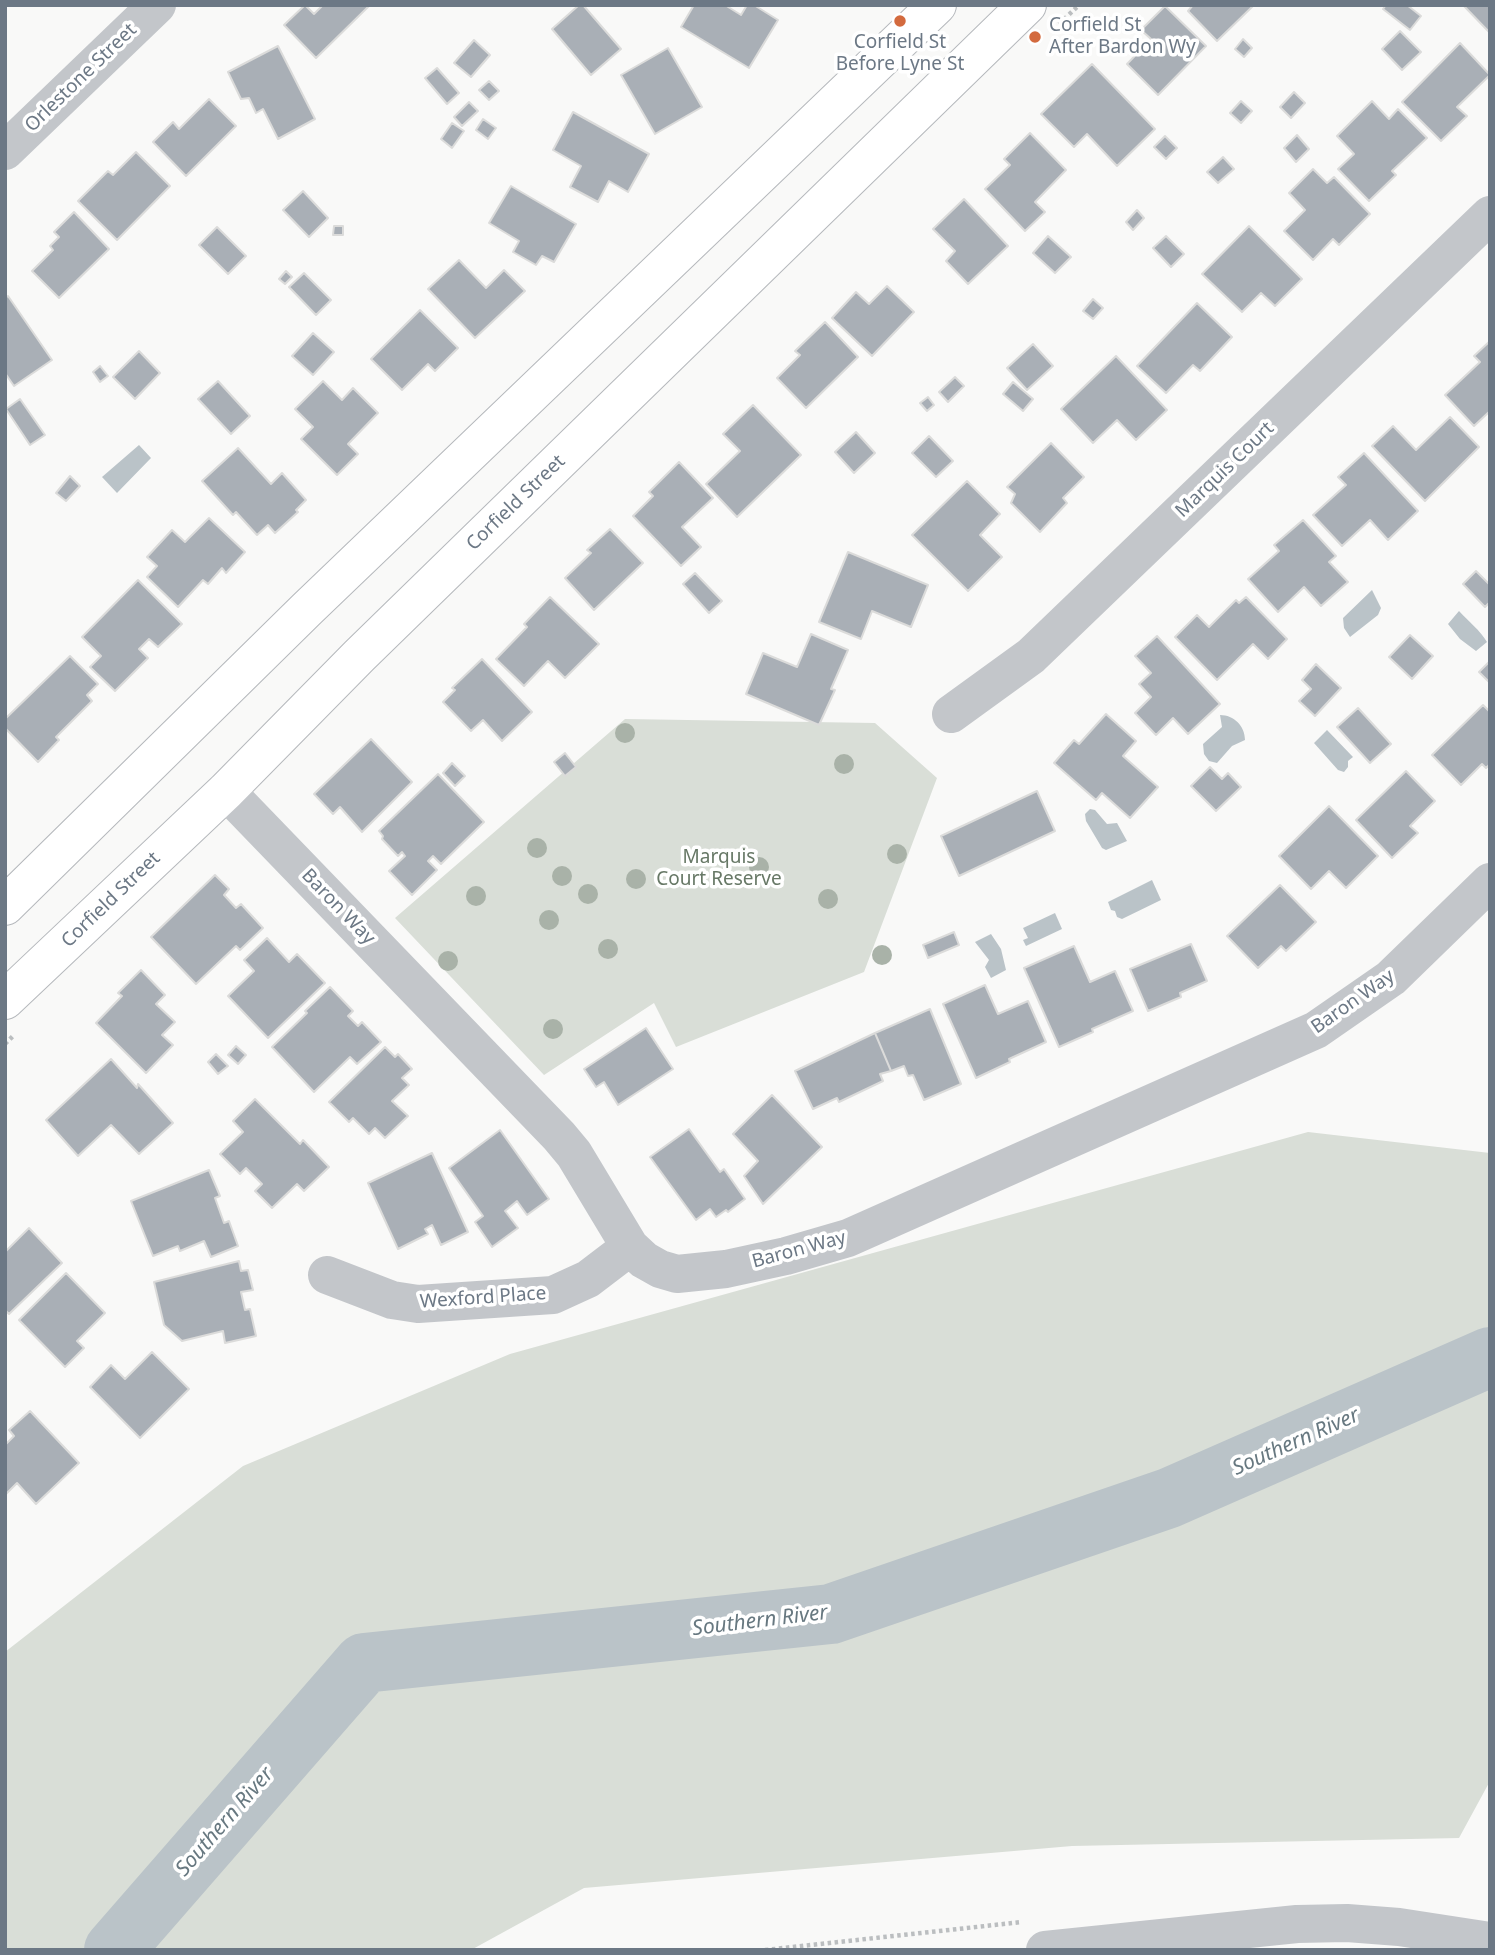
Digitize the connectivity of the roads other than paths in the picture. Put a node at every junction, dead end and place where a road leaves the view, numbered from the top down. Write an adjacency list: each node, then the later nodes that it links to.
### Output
1 (157, 5): 4 (street, Orlestone Street)
2 (937, 5): 9 (main road)
3 (1027, 5): 7 (main road, Corfield Street)
4 (5, 151)
5 (1490, 215): 6 (street, Marquis Court)
6 (951, 714)
7 (226, 791): 10 (main road, Corfield Street); 11 (street, Baron Way)
8 (1490, 882): 11 (street, Baron Way)
9 (5, 906)
10 (5, 1000)
11 (630, 1247): 12 (street, Wexford Place)
12 (327, 1275)
13 (1398, 1938): 14 (street); 15 (street)
14 (1490, 1941)
15 (1045, 1950)

